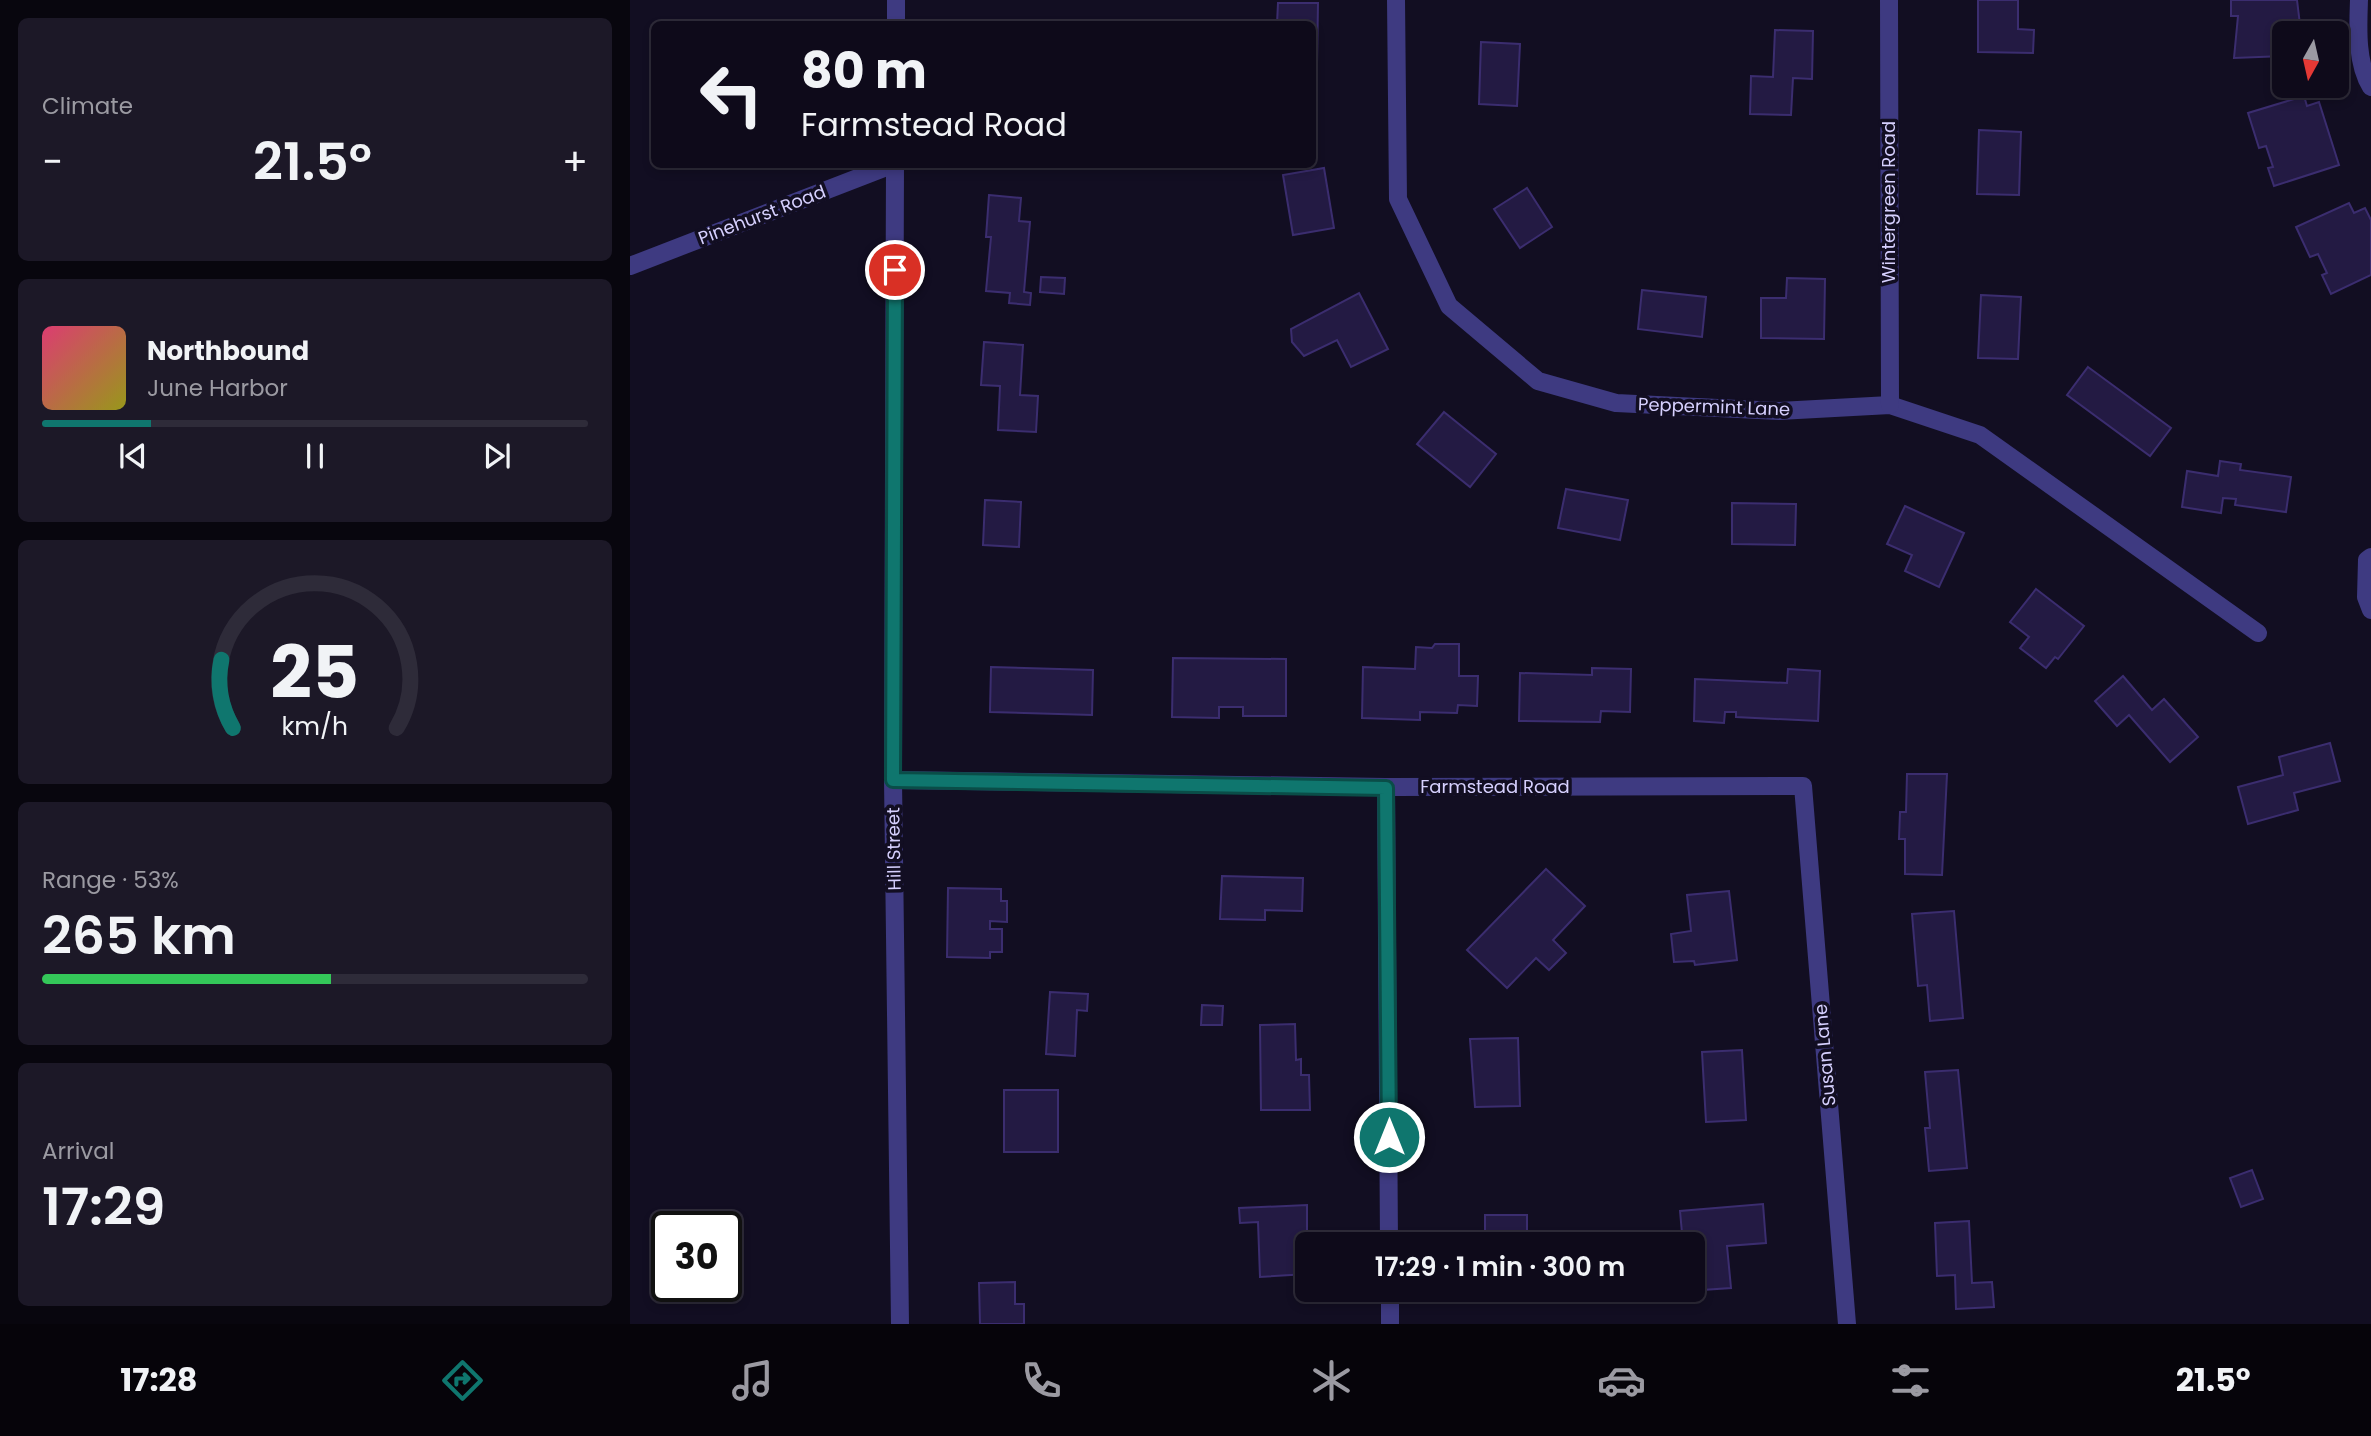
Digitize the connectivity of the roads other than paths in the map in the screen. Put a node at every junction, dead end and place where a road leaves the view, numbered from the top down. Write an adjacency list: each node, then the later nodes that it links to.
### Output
1 (896, 0): 5 (street)
2 (1396, 0): 10 (street, Peppermint Lane)
3 (1889, 0): 10 (street, Wintergreen Road)
4 (2359, 0): 6 (street)
5 (896, 21)
6 (2371, 86)
7 (884, 168): 9 (street, Pinehurst Road)
8 (894, 168): 14 (street, Hill Street)
9 (630, 266)
10 (1890, 405): 13 (street, Peppermint Lane)
11 (2371, 557): 12 (street)
12 (2371, 610)
13 (2258, 633)
14 (893, 780): 16 (street, Farmstead Road); 19 (street, Hill Street)
15 (1803, 786): 16 (street, Farmstead Road); 21 (street, Susan Lane)
16 (1386, 788): 17 (street)
17 (1390, 1232)
18 (1390, 1302): 20 (street)
19 (900, 1324)
20 (1390, 1324)
21 (1847, 1324)

